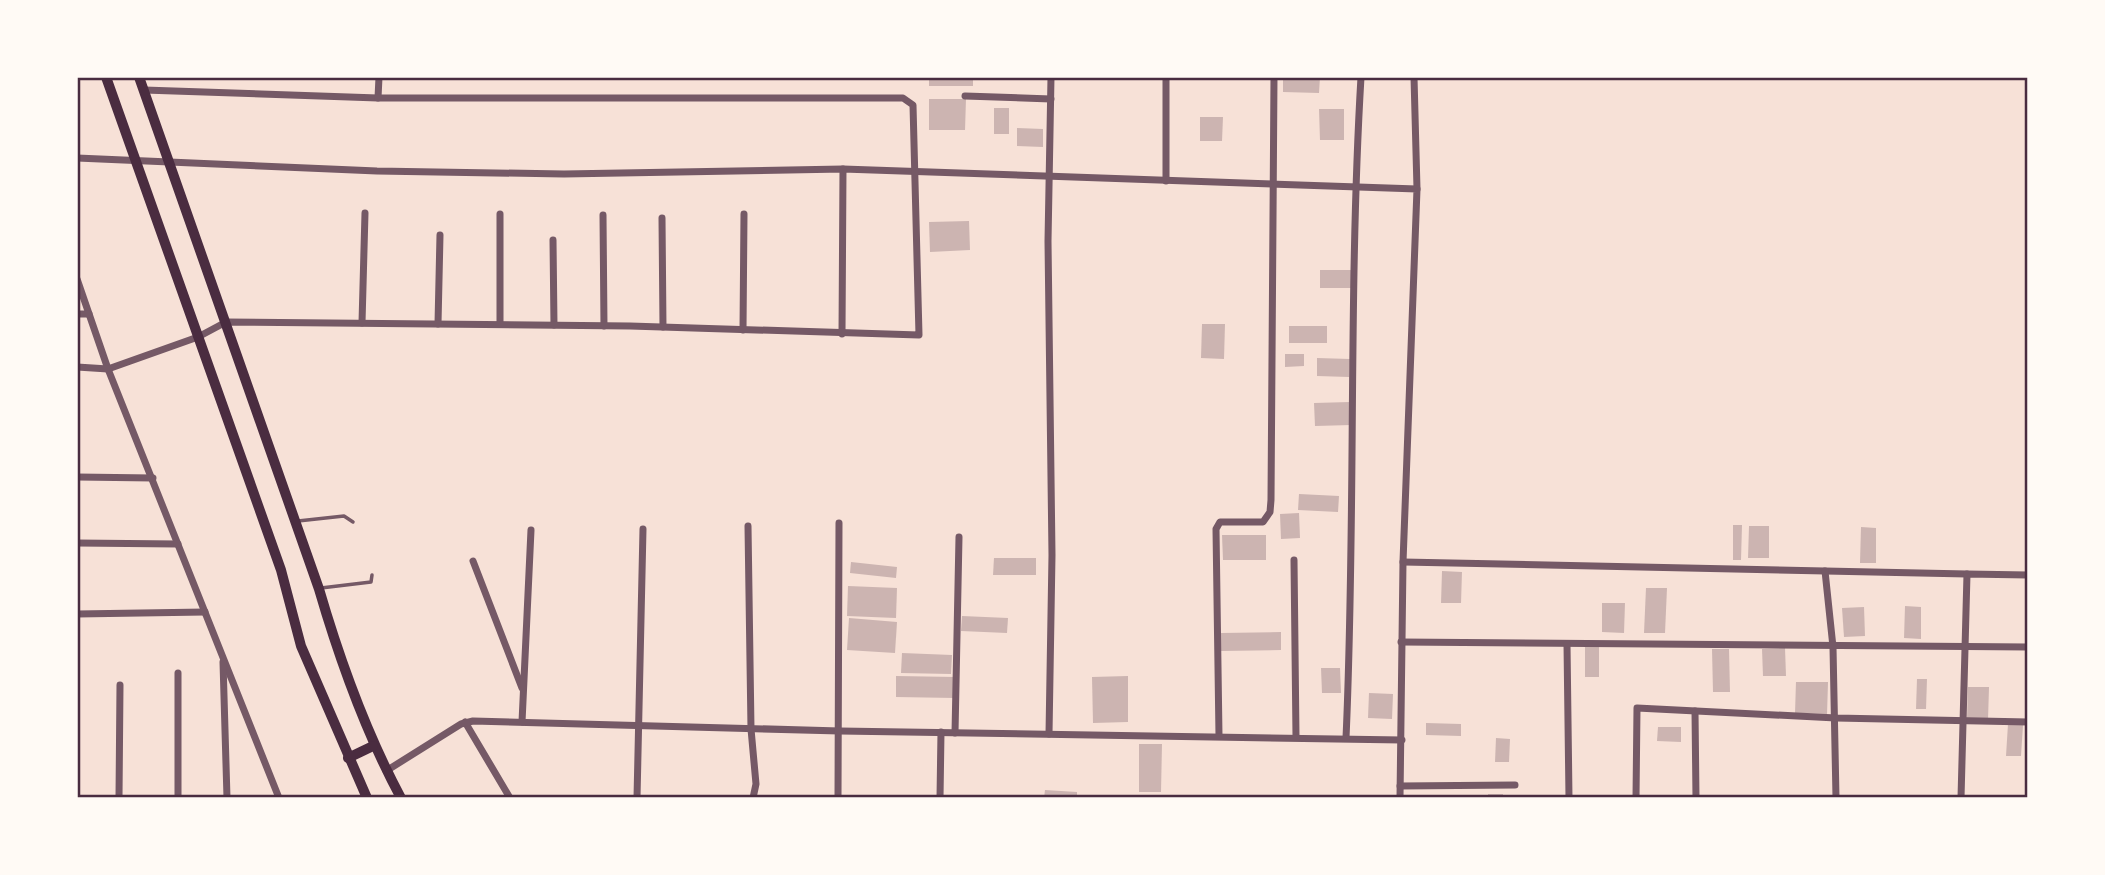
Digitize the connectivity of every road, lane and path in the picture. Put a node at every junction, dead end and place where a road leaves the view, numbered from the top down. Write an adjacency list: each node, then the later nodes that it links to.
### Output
1 (106, 77): 14 (main road)
2 (139, 77): 9 (main road)
3 (379, 77): 11 (street)
4 (1051, 77): 12 (street)
5 (1166, 77): 19 (street)
6 (1274, 77): 20 (street)
7 (1361, 77): 21 (street)
8 (1414, 77): 22 (street)
9 (144, 90): 11 (street); 15 (main road)
10 (965, 96): 12 (street)
11 (378, 97): 17 (street)
12 (1051, 99): 18 (street)
13 (77, 158): 14 (street)
14 (136, 160): 15 (street); 42 (main road)
15 (170, 161): 16 (street); 33 (main road)
16 (843, 169): 17 (street); 41 (street)
17 (913, 171): 18 (street); 41 (street)
18 (1051, 175): 19 (street); 86 (street)
19 (1166, 181): 20 (street)
20 (1275, 185): 21 (street); 87 (street)
21 (1355, 187): 22 (street); 89 (street)
22 (1417, 189): 58 (street)
23 (365, 214): 34 (street)
24 (500, 214): 36 (street)
25 (744, 214): 40 (street)
26 (603, 215): 38 (street)
27 (662, 218): 39 (street)
28 (440, 235): 35 (street)
29 (553, 240): 37 (street)
30 (77, 279): 32 (street)
31 (77, 314): 32 (street)
32 (89, 314): 44 (street)
33 (226, 322): 34 (street); 42 (street); 47 (main road)
34 (362, 323): 35 (street)
35 (438, 324): 36 (street)
36 (500, 324): 37 (street)
37 (554, 325): 38 (street)
38 (604, 326): 39 (street)
39 (663, 327): 40 (street)
40 (743, 330): 41 (street)
41 (842, 334)
42 (198, 337): 44 (street); 92 (main road)
43 (77, 368): 44 (street)
44 (108, 369): 46 (street)
45 (77, 477): 46 (street)
46 (153, 478): 55 (street)
47 (296, 522): 48 (lane); 63 (main road)
48 (353, 522)
49 (839, 523): 83 (street)
50 (748, 526): 82 (street)
51 (643, 529): 81 (street)
52 (531, 530): 74 (street)
53 (959, 537): 85 (street)
54 (77, 543): 55 (street)
55 (178, 544): 64 (street)
56 (1294, 560): 88 (street)
57 (473, 561): 74 (street)
58 (1403, 562): 59 (street); 66 (street)
59 (1825, 571): 60 (street); 68 (street)
60 (1967, 574): 62 (street); 69 (street)
61 (372, 575): 63 (lane)
62 (2028, 575)
63 (319, 589): 91 (main road)
64 (205, 612): 65 (street); 71 (street)
65 (77, 614)
66 (1401, 642): 67 (street); 90 (street)
67 (1567, 644): 68 (street); 108 (street)
68 (1833, 647): 69 (street); 76 (street)
69 (1964, 647): 70 (street); 77 (street)
70 (2028, 647)
71 (223, 658): 98 (street); 99 (street)
72 (178, 673): 97 (street)
73 (120, 685): 96 (street)
74 (524, 692): 80 (street)
75 (1695, 711): 76 (street); 109 (street); 110 (street)
76 (1836, 718): 77 (street); 111 (street)
77 (1961, 721): 79 (street); 112 (street)
78 (465, 722): 80 (street); 93 (street); 102 (street)
79 (2028, 722)
80 (522, 723): 81 (street)
81 (639, 726): 82 (street); 103 (street)
82 (751, 729): 83 (street); 104 (street)
83 (840, 731): 84 (street); 105 (street)
84 (941, 732): 85 (street); 106 (street)
85 (955, 733): 86 (street)
86 (1049, 734): 87 (street)
87 (1219, 736): 88 (street)
88 (1296, 737): 89 (street)
89 (1346, 738): 90 (street)
90 (1402, 740): 95 (street)
91 (373, 746): 92 (main road); 93 (main road)
92 (348, 758): 100 (main road)
93 (386, 771): 101 (main road)
94 (1515, 785): 95 (street)
95 (1400, 786): 107 (street)
96 (119, 798)
97 (178, 798)
98 (227, 798)
99 (279, 798)
100 (367, 798)
101 (401, 798)
102 (510, 798)
103 (636, 798)
104 (753, 798)
105 (838, 798)
106 (940, 798)
107 (1400, 798)
108 (1569, 798)
109 (1636, 798)
110 (1696, 798)
111 (1836, 798)
112 (1961, 798)

